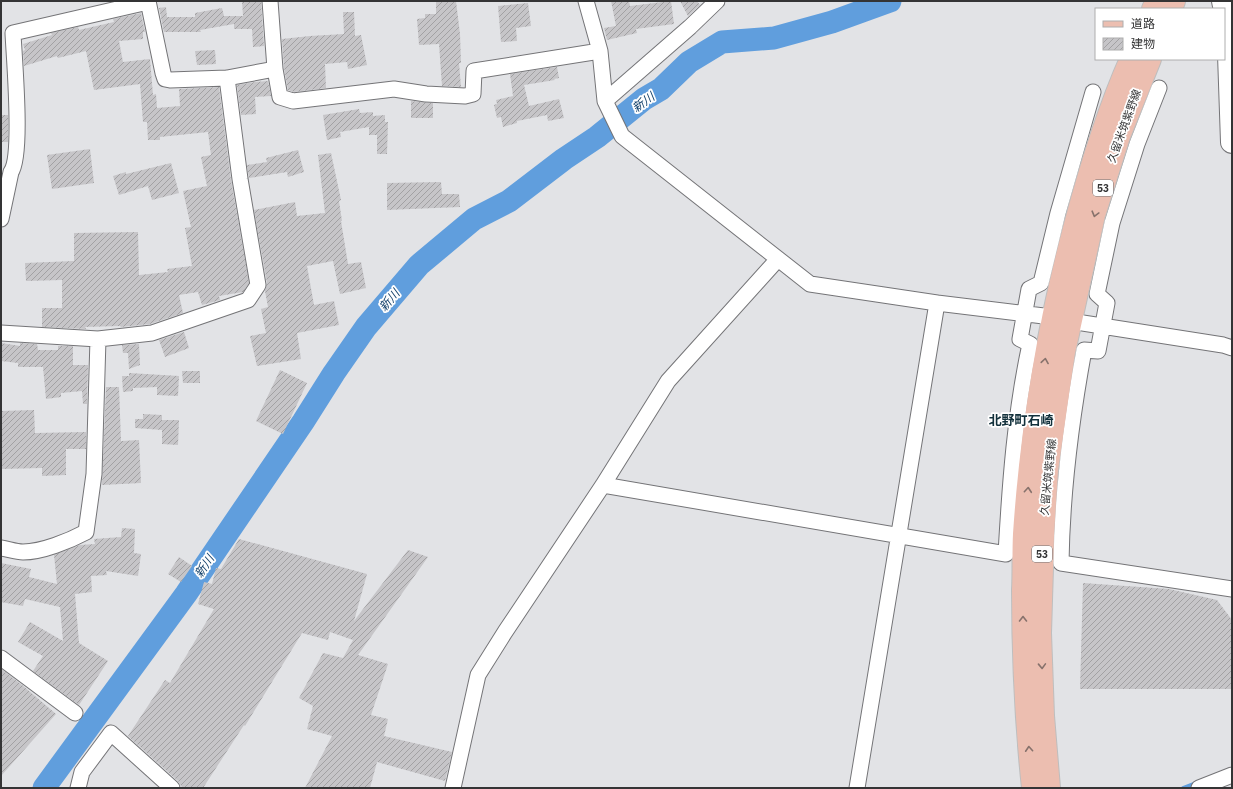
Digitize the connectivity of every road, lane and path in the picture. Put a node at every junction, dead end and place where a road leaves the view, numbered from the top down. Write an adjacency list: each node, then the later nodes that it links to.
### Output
1 (270, 1): 9 (street)
2 (586, 1): 6 (street)
3 (717, 1): 13 (street)
4 (148, 2): 10 (street); 15 (street)
5 (1225, 11): 14 (main road)
6 (600, 51): 9 (street); 13 (street)
7 (1131, 60): 19 (main road, 久留米筑紫野線 / 53)
8 (1150, 60): 19 (main road, 久留米筑紫野線 / 53, one-way to 19)
9 (275, 69): 10 (street)
10 (227, 78): 22 (street)
11 (1158, 88): 20 (street)
12 (1092, 92): 18 (street)
13 (605, 101): 16 (street)
14 (1232, 142)
15 (1, 219)
16 (778, 259): 17 (street); 24 (street)
17 (937, 303): 18 (street); 25 (street)
18 (1024, 314): 19 (street); 25 (street)
19 (1061, 319): 20 (street); 35 (main road, 久留米筑紫野線 / 53, one-way to 19); 36 (main road, 久留米筑紫野線 / 53, one-way to 36)
20 (1102, 326): 23 (street); 27 (street)
21 (1, 332): 22 (street)
22 (98, 339): 26 (street)
23 (1232, 348)
24 (603, 485): 25 (street); 33 (street)
25 (899, 535): 34 (street)
26 (1, 548)
27 (1232, 589)
28 (1, 658): 29 (street)
29 (75, 713)
30 (1232, 775): 37 (street)
31 (78, 788): 32 (street)
32 (172, 788)
33 (453, 788)
34 (857, 788)
35 (1032, 788)
36 (1049, 788)
37 (1199, 788)

